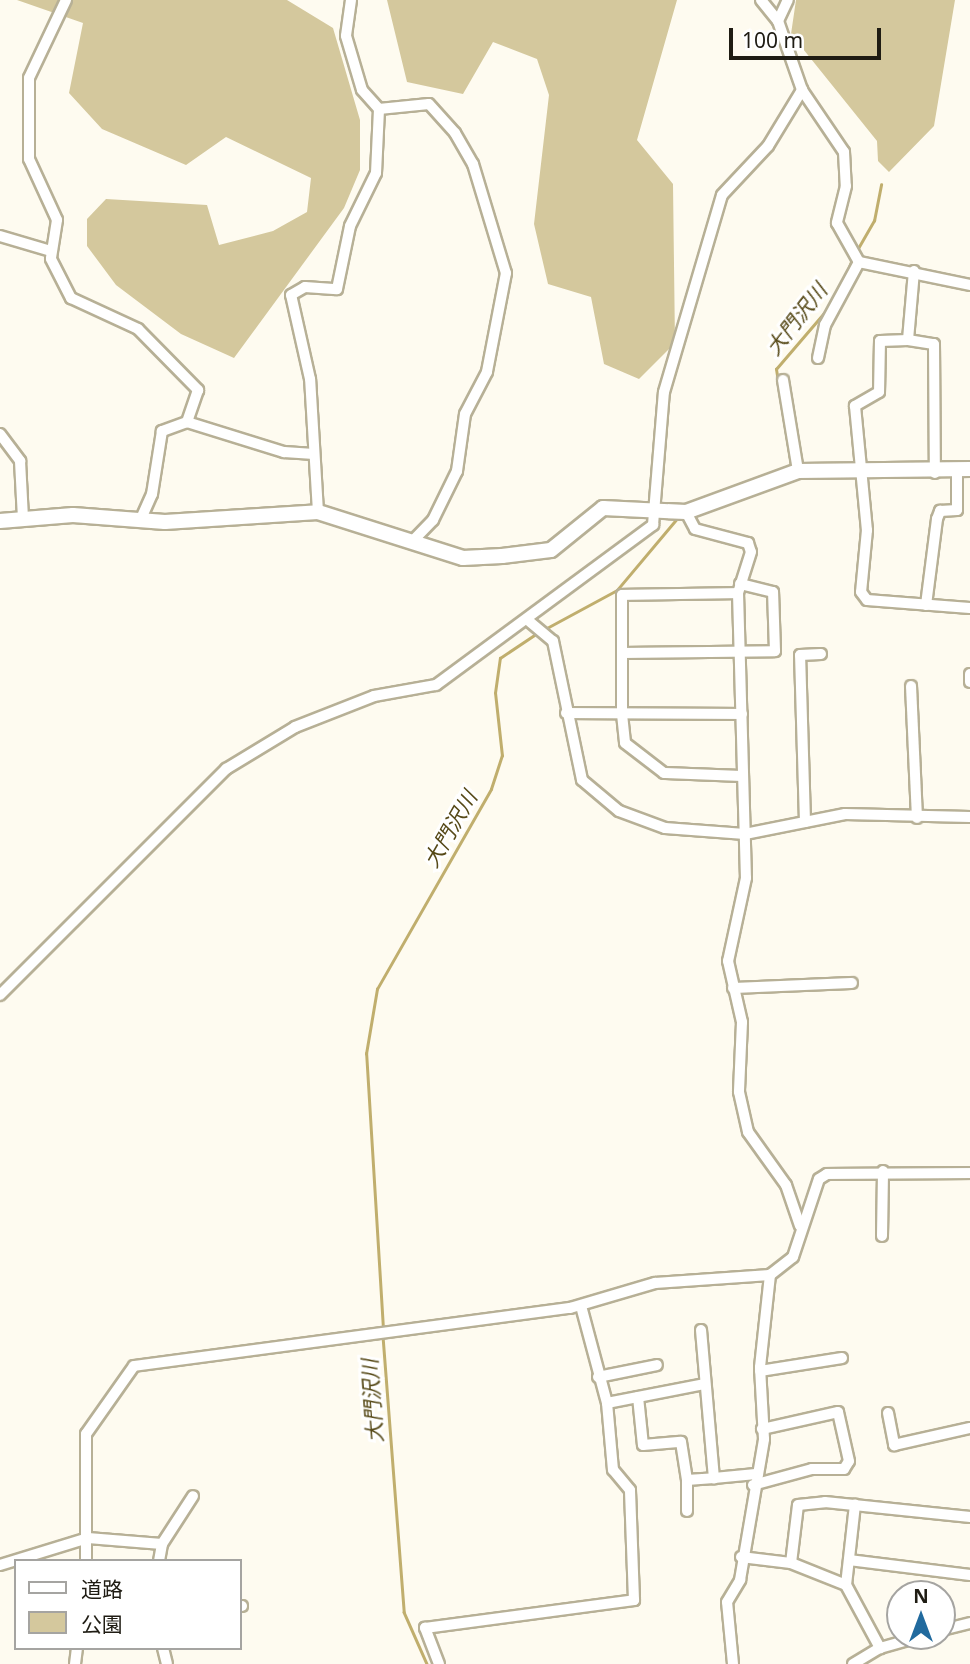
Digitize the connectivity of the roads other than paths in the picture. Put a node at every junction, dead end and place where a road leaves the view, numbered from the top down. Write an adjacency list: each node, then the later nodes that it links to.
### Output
1 (66, 0): 9 (street)
2 (351, 0): 7 (street)
3 (761, 0): 5 (street)
4 (788, 0): 5 (street)
5 (778, 21): 6 (street)
6 (802, 90): 10 (street); 25 (street)
7 (379, 109): 18 (street); 29 (street)
8 (0, 236): 9 (street)
9 (51, 251): 16 (street)
10 (859, 262): 11 (street); 14 (street)
11 (914, 271): 12 (street); 13 (street)
12 (970, 285)
13 (908, 340): 19 (street); 22 (street)
14 (818, 358)
15 (783, 380): 21 (street)
16 (187, 422): 18 (street); 28 (street)
17 (0, 434): 26 (street)
18 (314, 454): 23 (street)
19 (861, 469): 21 (street); 22 (street); 31 (street)
20 (964, 470): 22 (street); 31 (street)
21 (798, 471): 24 (street)
22 (935, 473)
23 (318, 512): 28 (street); 29 (street)
24 (686, 512): 25 (street); 30 (street)
25 (655, 515): 29 (street); 33 (street)
26 (23, 519): 27 (street); 28 (street)
27 (0, 520)
28 (140, 521)
29 (412, 542)
30 (739, 588): 34 (street); 35 (street); 35 (street)
31 (926, 605): 32 (street)
32 (970, 608)
33 (534, 626): 40 (street); 50 (street)
34 (622, 653): 35 (street); 41 (street)
35 (740, 653): 42 (street)
36 (821, 654): 46 (street)
37 (970, 674): 38 (street)
38 (970, 682)
39 (911, 686): 45 (street)
40 (566, 713): 41 (street); 47 (street)
41 (622, 713): 42 (street); 43 (street)
42 (742, 714): 43 (street)
43 (743, 776): 47 (street)
44 (970, 817): 45 (street)
45 (917, 818): 46 (street)
46 (805, 822): 47 (street)
47 (745, 834): 49 (street)
48 (852, 983): 49 (street)
49 (733, 988): 53 (street)
50 (0, 995)
51 (883, 1171): 52 (street); 53 (street); 54 (street)
52 (970, 1173)
53 (800, 1226): 55 (street)
54 (882, 1236)
55 (770, 1275): 56 (street); 60 (street)
56 (581, 1306): 61 (street); 75 (street)
57 (701, 1331): 62 (street)
58 (842, 1358): 60 (street)
59 (657, 1365): 61 (street)
60 (760, 1371): 67 (street)
61 (598, 1377): 64 (street)
62 (705, 1384): 63 (street); 68 (street)
63 (638, 1397): 64 (street); 69 (street)
64 (607, 1403): 87 (street)
65 (888, 1413): 66 (street)
66 (970, 1428)
67 (762, 1429): 70 (street); 70 (street)
68 (714, 1478): 69 (street); 70 (street)
69 (687, 1480): 73 (street)
70 (754, 1480): 77 (street)
71 (193, 1496): 76 (street)
72 (855, 1505): 74 (street); 81 (street); 82 (street)
73 (687, 1511)
74 (970, 1517)
75 (88, 1538): 76 (street); 78 (street); 79 (street)
76 (162, 1544): 80 (street)
77 (741, 1557): 82 (street); 88 (street)
78 (22, 1559)
79 (86, 1559)
80 (159, 1559)
81 (849, 1560): 83 (street); 84 (street)
82 (791, 1563): 84 (street)
83 (970, 1575)
84 (846, 1585): 86 (street)
85 (886, 1646): 86 (street)
86 (880, 1648): 89 (street)
87 (439, 1664)
88 (733, 1664)
89 (853, 1664)

